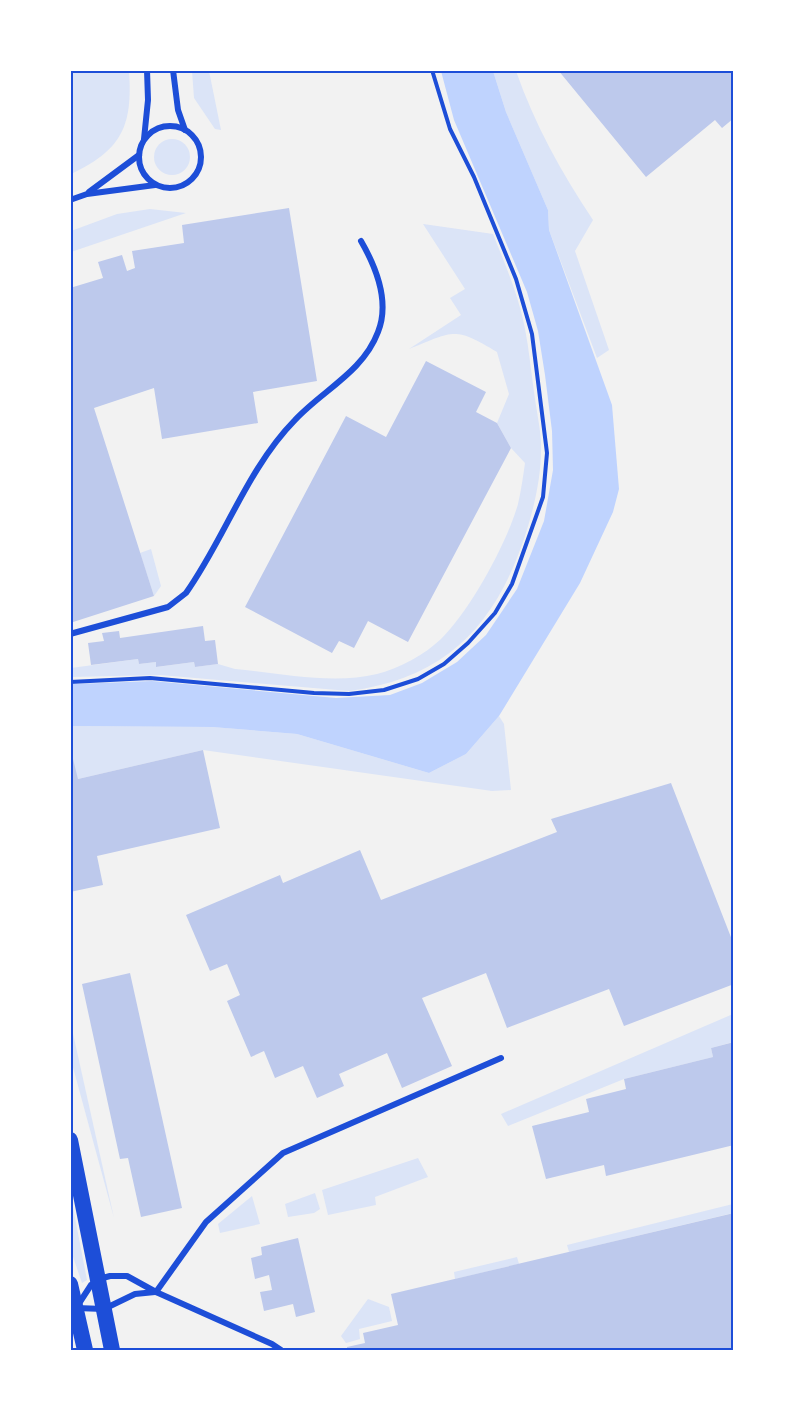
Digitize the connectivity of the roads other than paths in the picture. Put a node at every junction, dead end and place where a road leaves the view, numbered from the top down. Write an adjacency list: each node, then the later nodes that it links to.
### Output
1 (147, 70): 4 (street)
2 (173, 70): 3 (street)
3 (185, 130): 4 (street); 6 (street)
4 (144, 140): 5 (street)
5 (139, 155): 6 (street); 7 (street)
6 (155, 185): 7 (street)
7 (87, 194): 8 (street)
8 (70, 200)
9 (361, 241): 10 (street)
10 (70, 634)
11 (501, 1058): 15 (street)
12 (70, 1140): 13 (highway)
13 (99, 1279): 15 (street); 16 (street); 17 (highway)
14 (70, 1284): 16 (highway)
15 (156, 1292): 17 (street); 20 (street)
16 (76, 1308): 17 (street); 18 (highway)
17 (104, 1309): 19 (highway)
18 (85, 1350)
19 (112, 1350)
20 (281, 1350)

